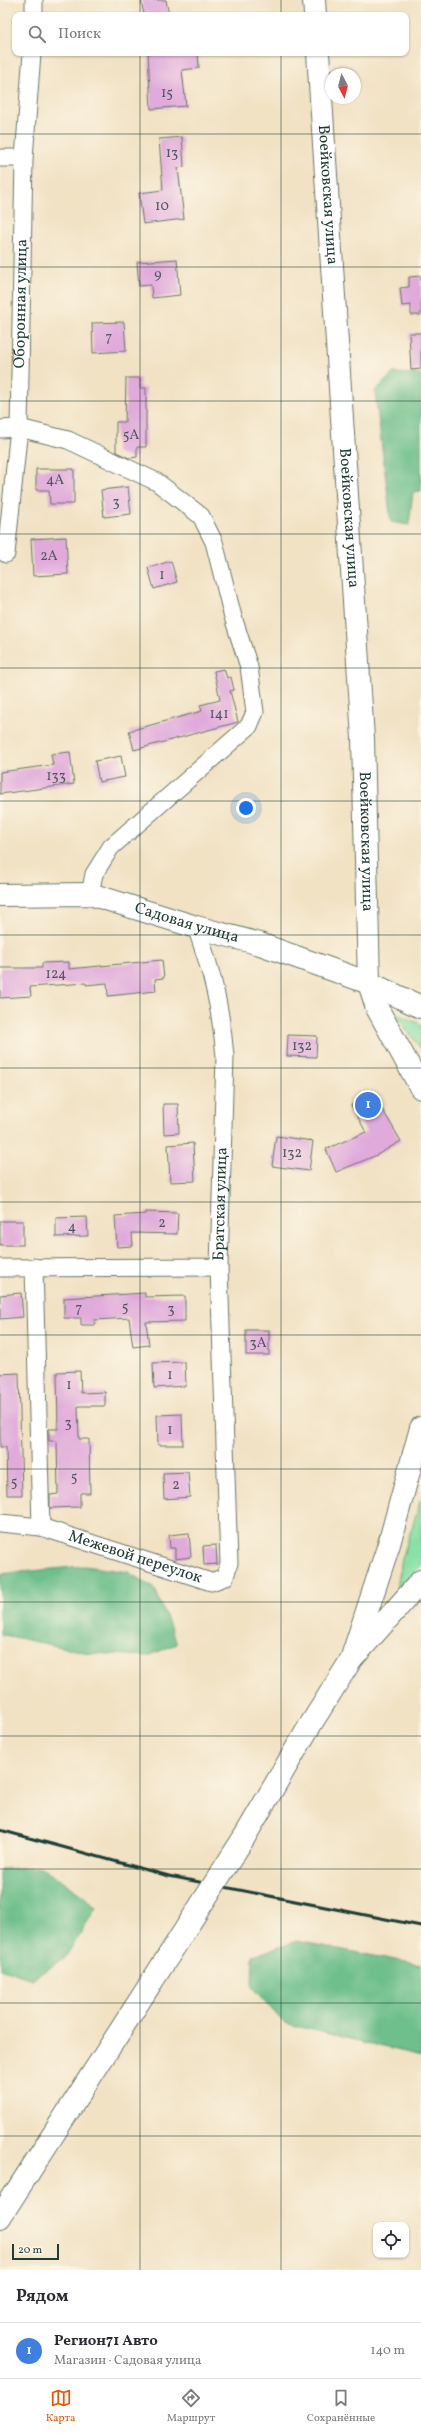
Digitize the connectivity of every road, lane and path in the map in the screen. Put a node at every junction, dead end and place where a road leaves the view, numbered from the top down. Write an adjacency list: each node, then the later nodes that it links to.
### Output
1 (34, 0): 3 (street)
2 (314, 0): 4 (main road)
3 (34, 12)
4 (316, 12)
5 (32, 56): 8 (street, Оборонная улица)
6 (318, 56): 15 (main road, Воейковская улица)
7 (0, 158): 8 (street)
8 (24, 158): 9 (street, Оборонная улица)
9 (19, 428): 10 (street); 11 (street, Оборонная улица); 12 (street)
10 (0, 429)
11 (6, 554)
12 (90, 894): 13 (main road, Садовая улица); 14 (main road, Садовая улица)
13 (0, 895)
14 (196, 927): 15 (main road, Садовая улица); 19 (street, Братская улица)
15 (369, 983): 16 (main road, Садовая улица); 17 (main road)
16 (421, 1007)
17 (421, 1088)
18 (34, 1267): 19 (street, Братская улица); 20 (street, Братская улица); 23 (street)
19 (219, 1267): 23 (street, Межевой переулок)
20 (0, 1268)
21 (421, 1428): 25 (main road)
22 (0, 1523): 23 (street)
23 (41, 1527)
24 (421, 1581): 25 (main road)
25 (351, 1660): 26 (main road, bridge)
26 (0, 2217)

